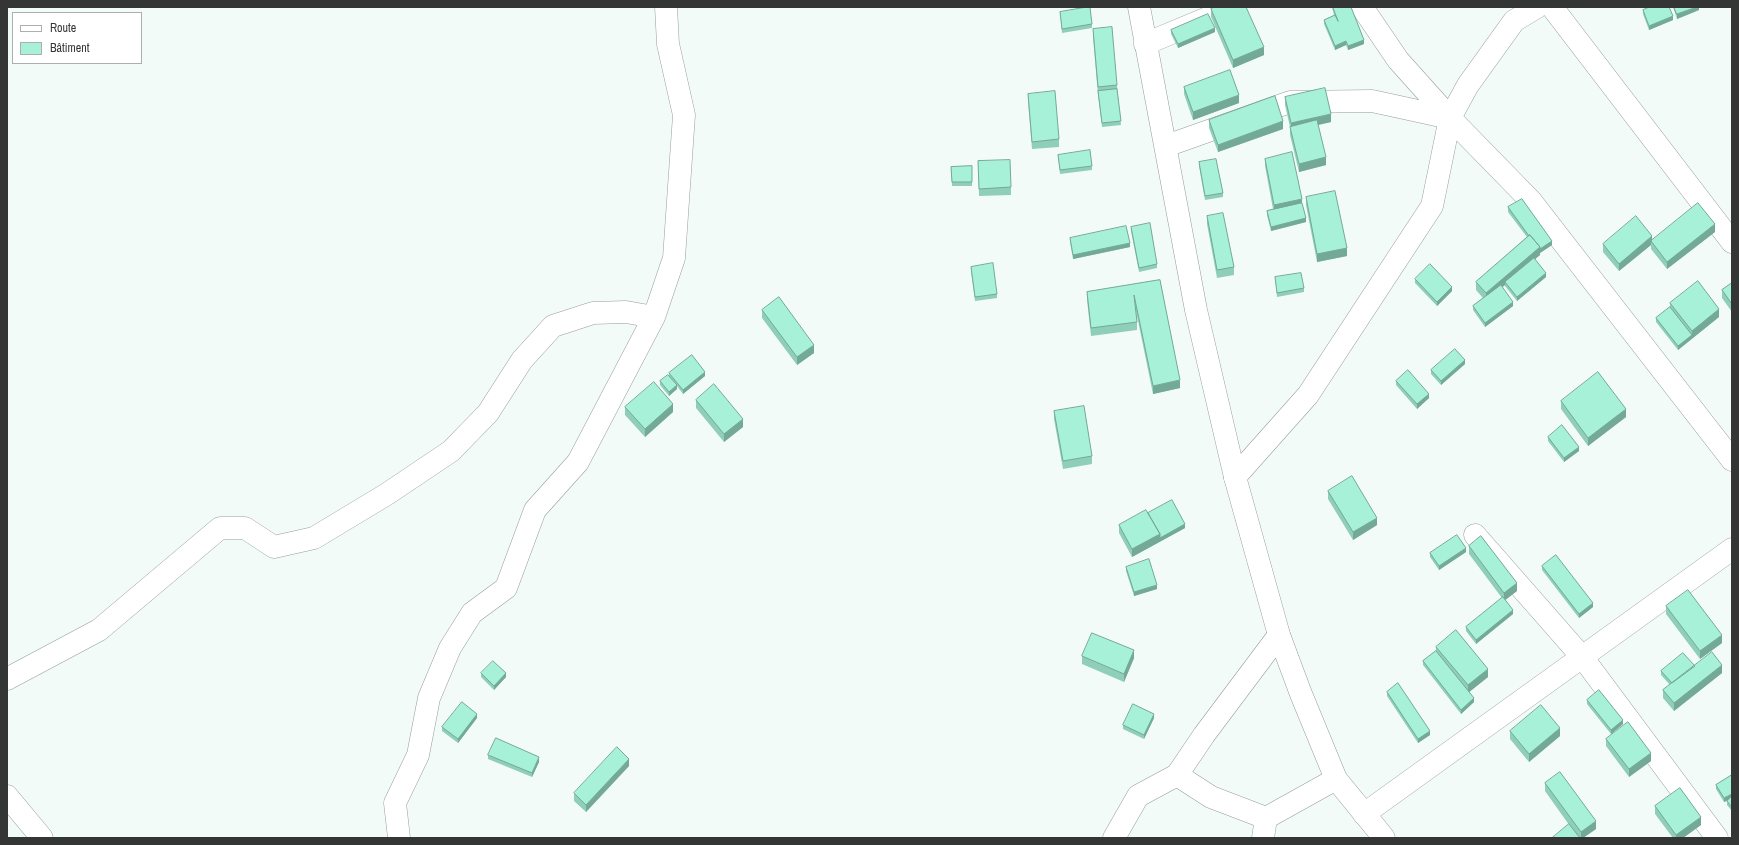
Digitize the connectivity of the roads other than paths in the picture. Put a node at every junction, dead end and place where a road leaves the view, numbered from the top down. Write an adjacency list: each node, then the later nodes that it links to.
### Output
1 (666, 7): 11 (street)
2 (1139, 7): 7 (street)
3 (1234, 7): 7 (street)
4 (1362, 7): 8 (street)
5 (1537, 7): 8 (street)
6 (1552, 7): 10 (street)
7 (1145, 44): 9 (street)
8 (1450, 118): 9 (street); 12 (street); 13 (street)
9 (1166, 146): 13 (street)
10 (1732, 242)
11 (654, 317): 18 (street); 25 (street)
12 (1732, 460)
13 (1235, 476): 16 (street)
14 (1474, 535): 17 (street)
15 (1732, 549): 17 (street)
16 (1279, 635): 19 (street); 20 (street)
17 (1584, 658): 22 (street); 28 (street)
18 (7, 680)
19 (1177, 775): 23 (street); 26 (street)
20 (1336, 779): 22 (street); 23 (street)
21 (7, 796): 24 (street)
22 (1364, 814): 27 (street)
23 (1264, 828)
24 (42, 838)
25 (399, 838)
26 (1114, 838)
27 (1384, 838)
28 (1717, 838)

